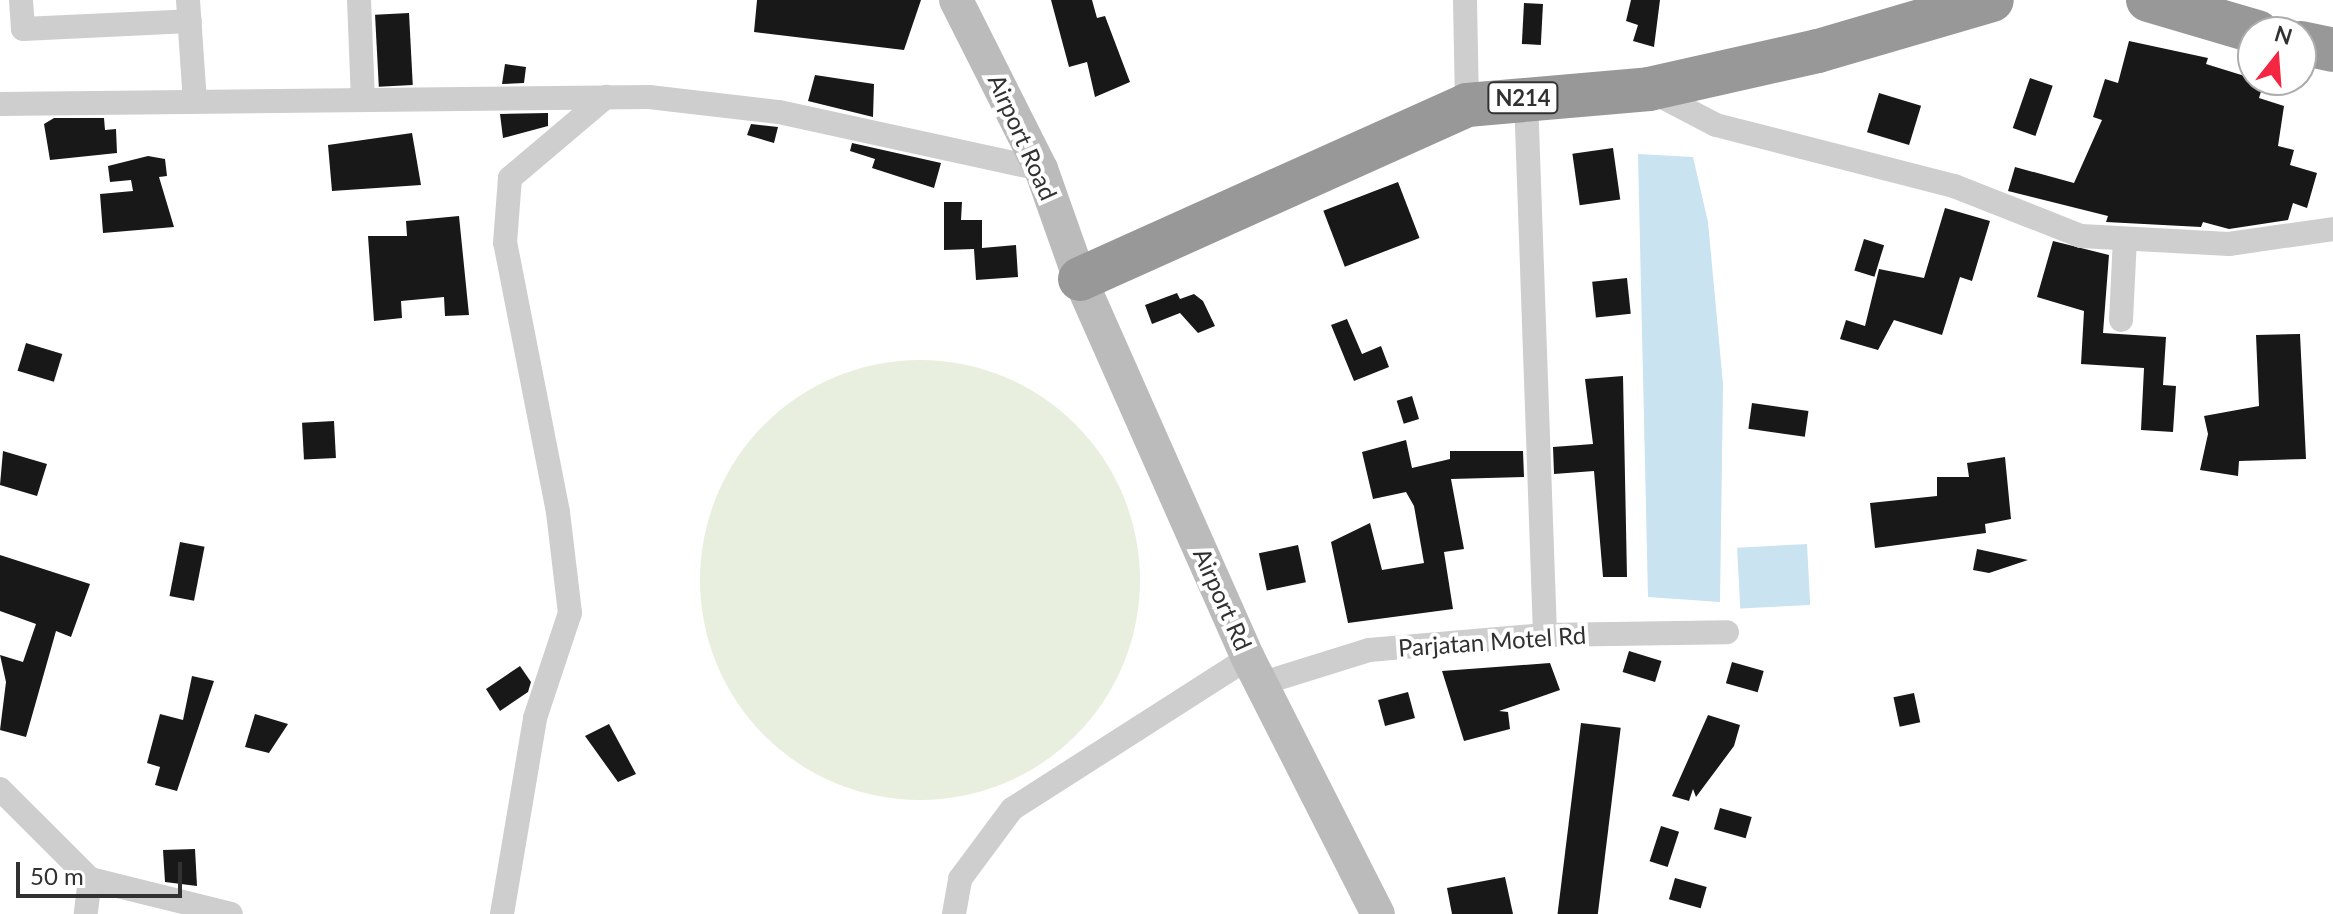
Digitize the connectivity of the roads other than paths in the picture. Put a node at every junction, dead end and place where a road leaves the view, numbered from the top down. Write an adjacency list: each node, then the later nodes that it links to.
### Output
1 (21, 0): 7 (street)
2 (359, 0): 12 (street)
3 (956, 0): 16 (main road, Airport Road)
4 (1465, 0): 15 (street)
5 (1992, 0): 9 (highway, N214)
6 (2148, 0): 8 (highway)
7 (189, 11): 13 (street)
8 (2237, 26)
9 (1649, 89): 11 (highway, N214); 18 (street)
10 (606, 97): 12 (street); 16 (street); 28 (street)
11 (1526, 98): 15 (highway, N214); 22 (street)
12 (363, 100): 13 (street)
13 (195, 102): 14 (street)
14 (0, 104)
15 (1467, 105): 19 (highway, N214)
16 (1041, 169): 19 (main road, Airport Road)
17 (2333, 229): 18 (street)
18 (2125, 239): 20 (street)
19 (1080, 279): 23 (main road, Airport Rd)
20 (2121, 320)
21 (1727, 632): 22 (street, Parjatan Motel Rd)
22 (1545, 635): 23 (street, Parjatan Motel Rd)
23 (1255, 670): 29 (street, Parjatan Motel Rd); 30 (main road, Airport Rd)
24 (0, 789): 25 (street)
25 (90, 879): 26 (street); 27 (street)
26 (86, 914)
27 (231, 914)
28 (502, 914)
29 (954, 914)
30 (1378, 914)

